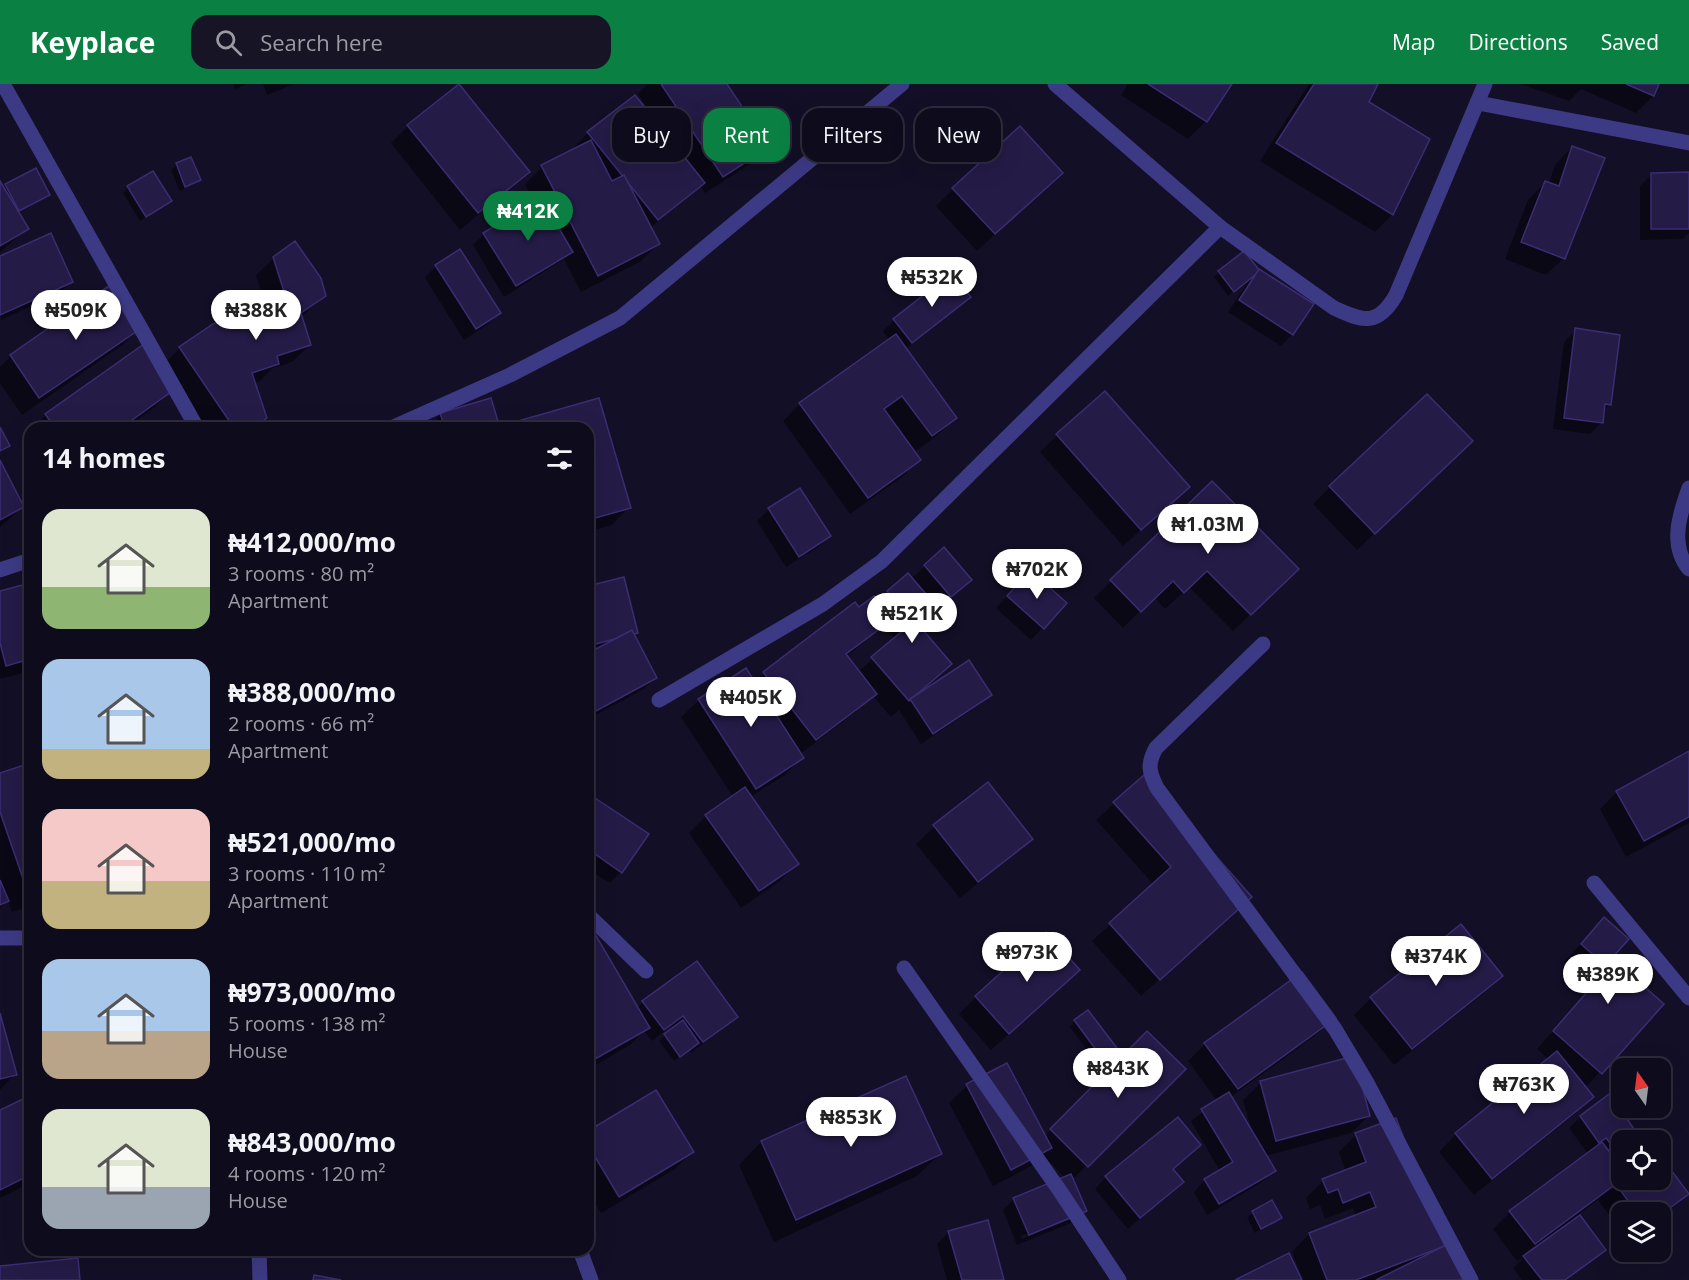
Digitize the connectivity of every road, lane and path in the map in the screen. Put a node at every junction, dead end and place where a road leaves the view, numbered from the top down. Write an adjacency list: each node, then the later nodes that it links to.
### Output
1 (3, 84): 8 (street)
2 (902, 84): 9 (street)
3 (1055, 84): 7 (street)
4 (1485, 84): 5 (street)
5 (1478, 103): 6 (street); 7 (street)
6 (1689, 143)
7 (1220, 227): 15 (street)
8 (194, 422)
9 (405, 422)
10 (1689, 488): 12 (street)
11 (24, 562): 13 (street)
12 (1689, 569)
13 (0, 570)
14 (1263, 644): 28 (street)
15 (659, 700)
16 (1594, 883): 22 (street)
17 (594, 921): 21 (street)
18 (0, 938): 19 (street)
19 (24, 938)
20 (904, 968): 27 (street)
21 (646, 971)
22 (1689, 998)
23 (259, 1256): 25 (street)
24 (582, 1256): 26 (street)
25 (260, 1280)
26 (591, 1280)
27 (1119, 1280)
28 (1471, 1280)

